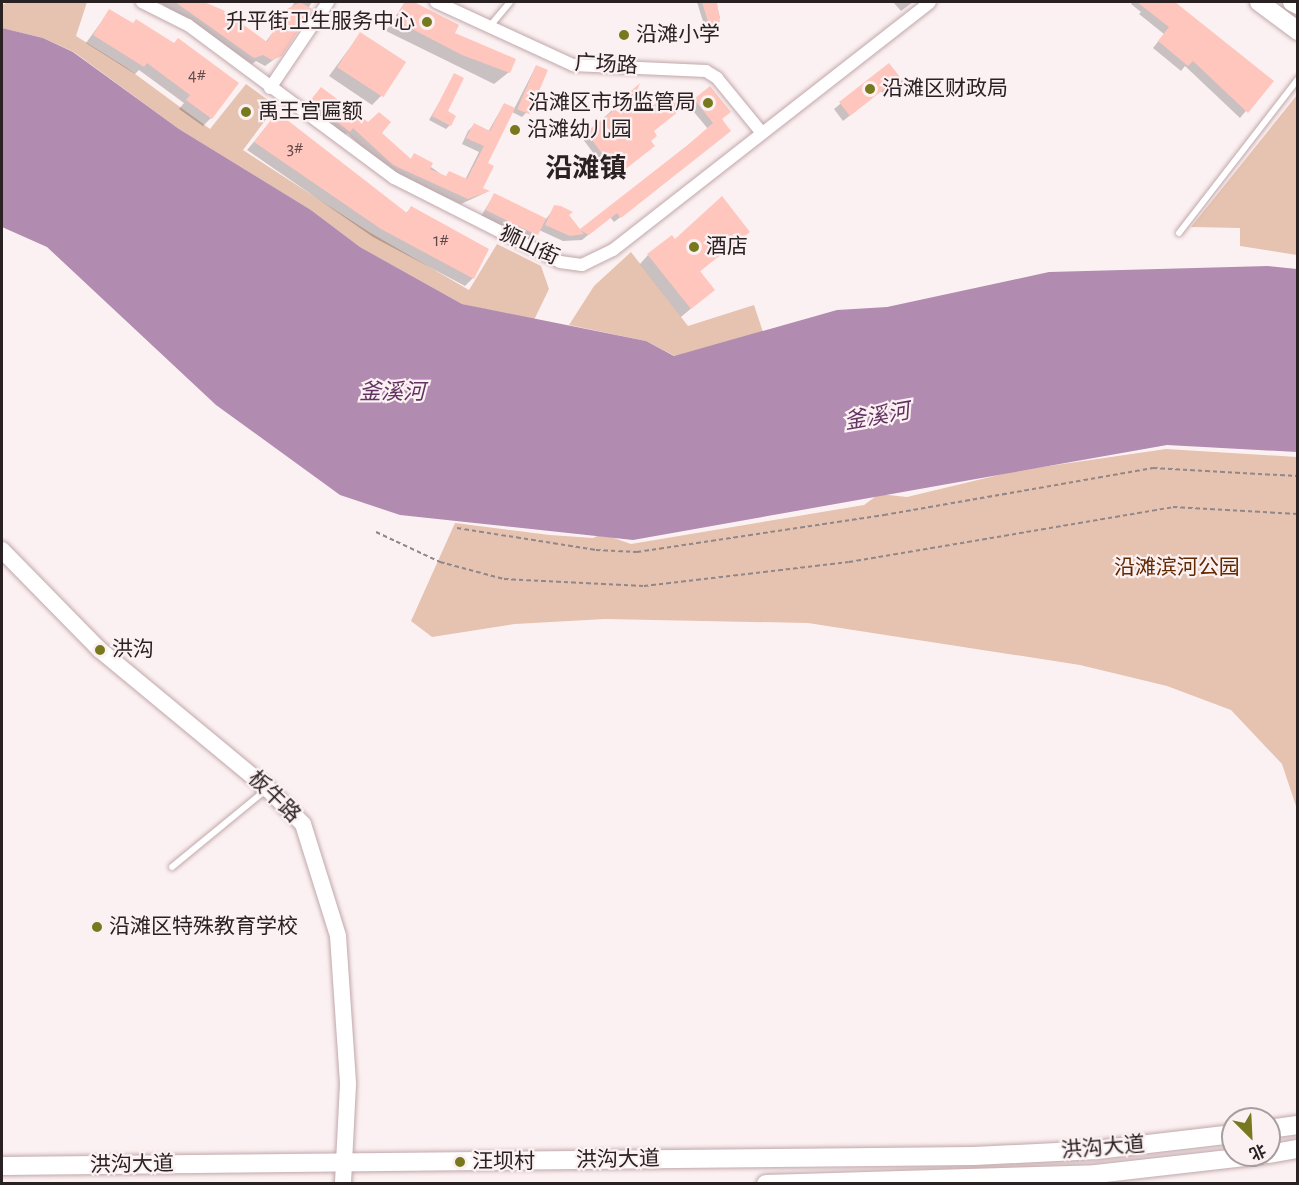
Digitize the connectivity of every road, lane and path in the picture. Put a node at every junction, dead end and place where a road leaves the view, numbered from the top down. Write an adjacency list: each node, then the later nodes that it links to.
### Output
1 (142, 2): 10 (street, 狮山街)
2 (328, 2): 10 (street)
3 (436, 2): 7 (street, 广场路)
4 (510, 2): 7 (lane)
5 (930, 2): 11 (street, 狮山街)
6 (1259, 2): 8 (main road)
7 (490, 27): 11 (street, 广场路)
8 (1298, 31)
9 (1298, 79): 12 (lane)
10 (270, 88): 11 (street, 狮山街)
11 (762, 133)
12 (1179, 233)
13 (1298, 476): 15 (path)
14 (1298, 514): 16 (path)
15 (457, 528)
16 (376, 531)
17 (2, 550): 18 (main road, 板牛路)
18 (268, 789): 19 (lane); 27 (main road, 板牛路)
19 (172, 867)
20 (1298, 1125): 21 (main road)
21 (1281, 1127)
22 (1221, 1136): 27 (main road, 洪沟大道)
23 (1298, 1149): 24 (main road)
24 (1281, 1152)
25 (1221, 1160): 28 (main road)
26 (1221, 1162): 28 (main road, 洪沟大道)
27 (345, 1163): 29 (main road, 洪沟大道); 30 (main road, 板牛路)
28 (1214, 1163): 31 (main road, 洪沟大道)
29 (2, 1166)
30 (343, 1184)
31 (766, 1184)

